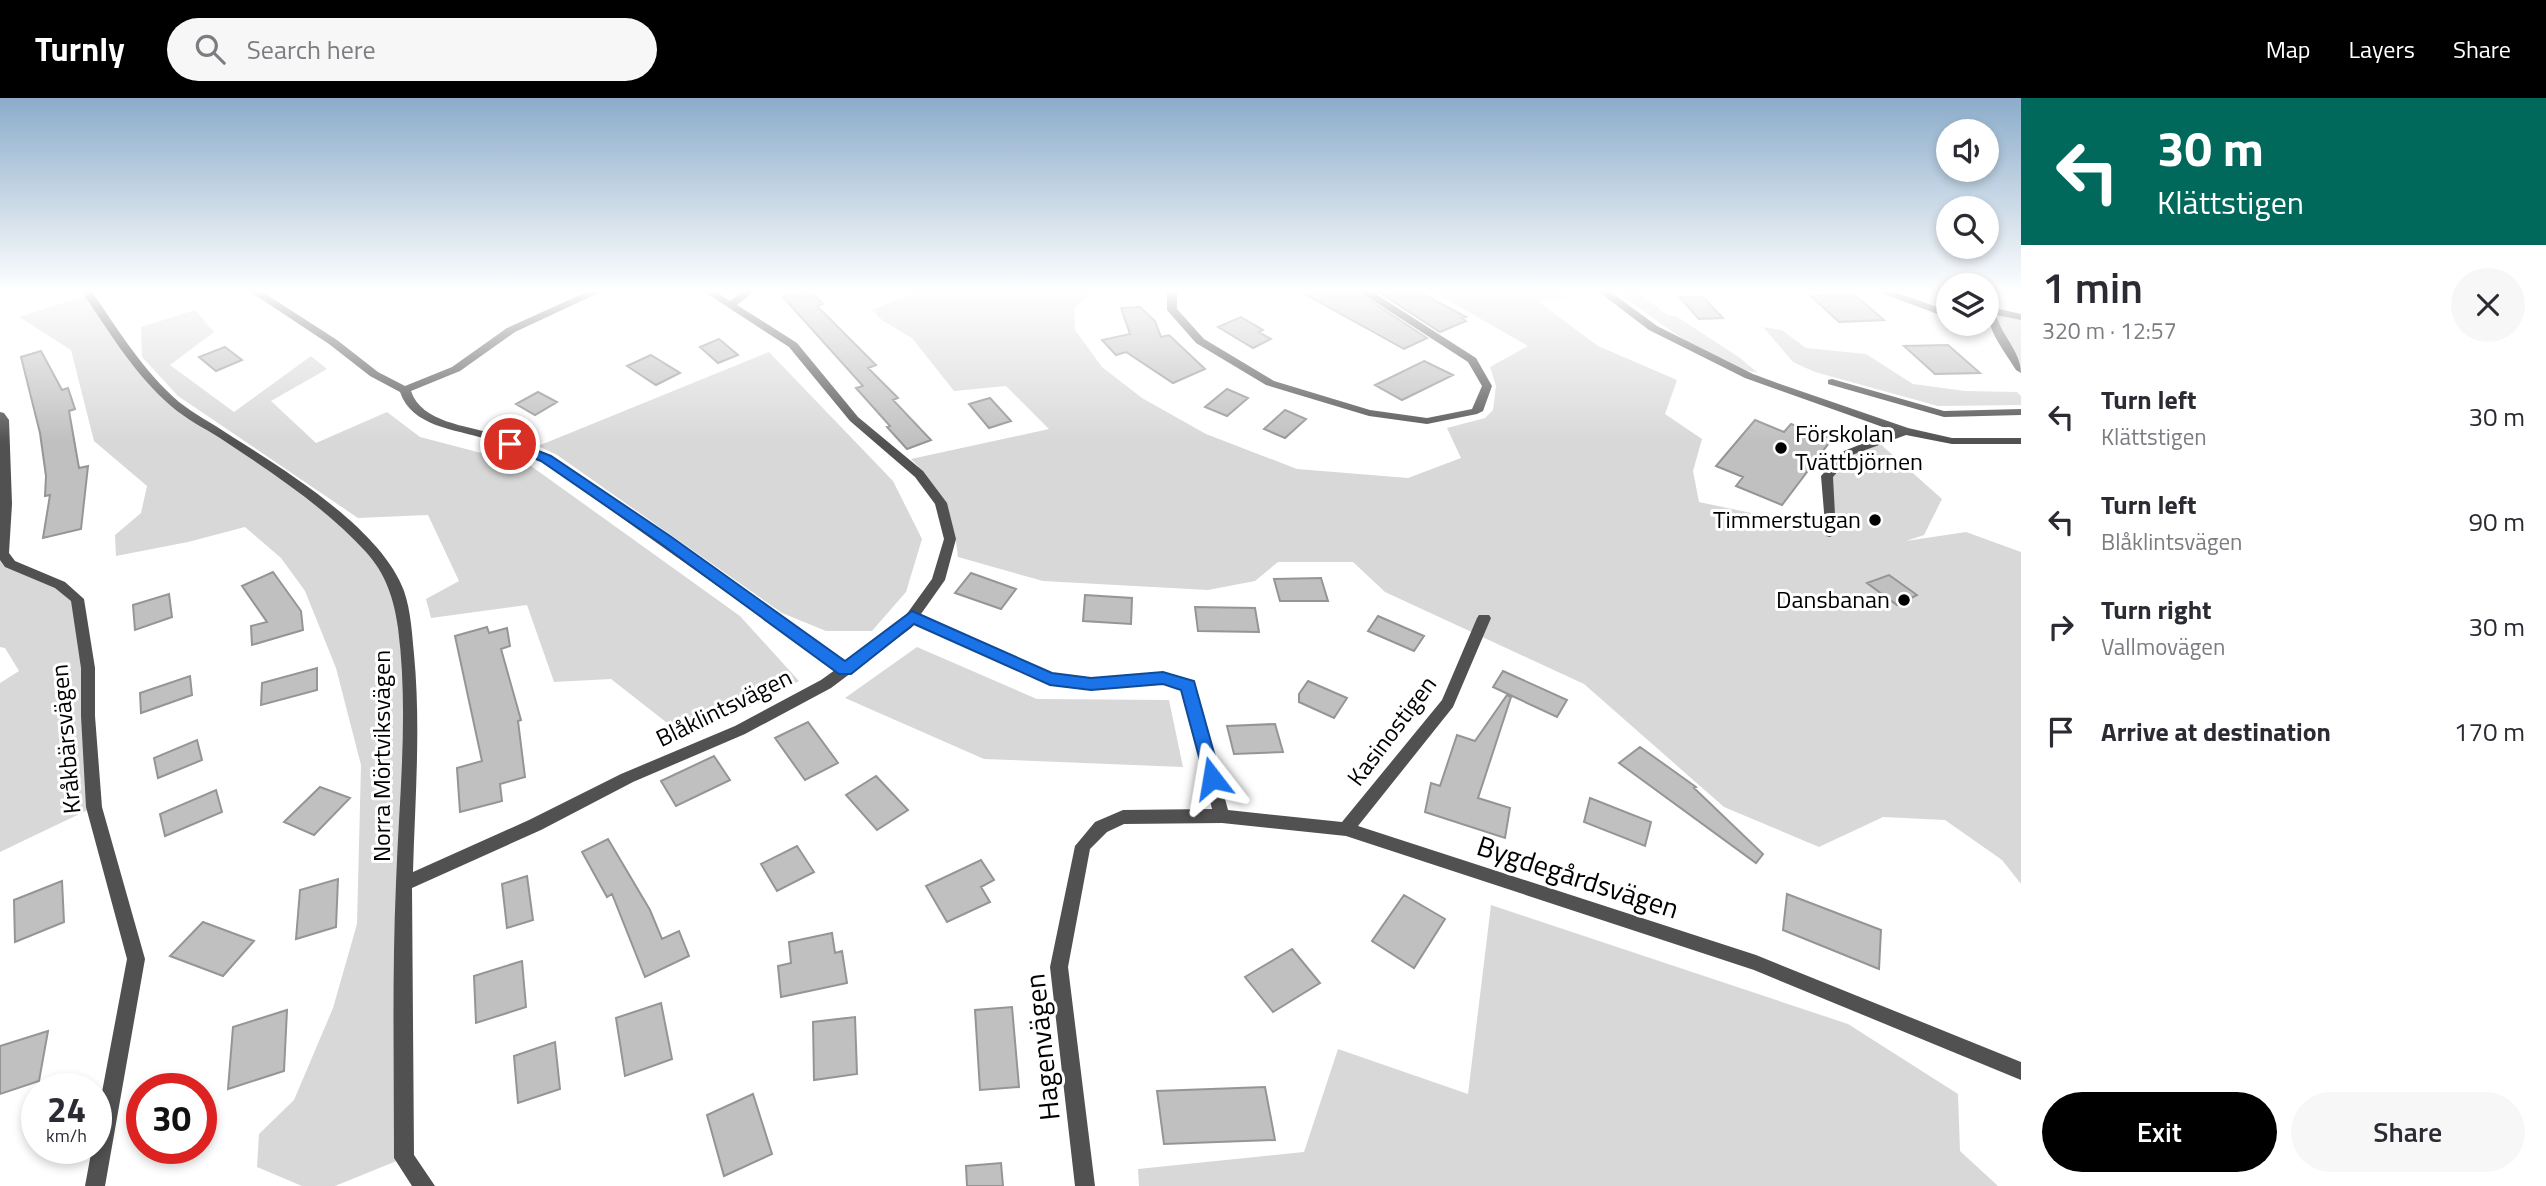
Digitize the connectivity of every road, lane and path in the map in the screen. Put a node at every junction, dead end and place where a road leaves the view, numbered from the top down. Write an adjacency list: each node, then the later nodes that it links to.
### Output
1 (119, 340): 23 (street, Norra Mörtviksvägen)
2 (330, 340): 11 (street)
3 (497, 340): 11 (street)
4 (785, 340): 17 (street, Blåklintsvägen)
5 (1199, 340): 6 (street)
6 (1440, 340)
7 (1677, 340): 14 (street)
8 (2002, 340): 9 (street)
9 (2021, 370)
10 (1832, 382): 12 (street)
11 (405, 390): 19 (street)
12 (2021, 412)
13 (0, 415): 25 (street, Kråkbärsvägen)
14 (1905, 432): 15 (street); 16 (street)
15 (2021, 441)
16 (1829, 533)
17 (912, 617): 19 (street, Blåklintsvägen); 20 (street)
18 (1484, 618): 22 (street, Kasinostigen)
19 (845, 670): 23 (street, Blåklintsvägen)
20 (1222, 816): 21 (street, Bygdegårdsvägen); 22 (street, Bygdegårdsvägen)
21 (1101, 827): 27 (street, Hagenvägen)
22 (1346, 829): 24 (street, Bygdegårdsvägen)
23 (404, 884): 26 (street, Norra Mörtviksvägen)
24 (2021, 1071)
25 (97, 1184)
26 (425, 1186)
27 (1085, 1186)

